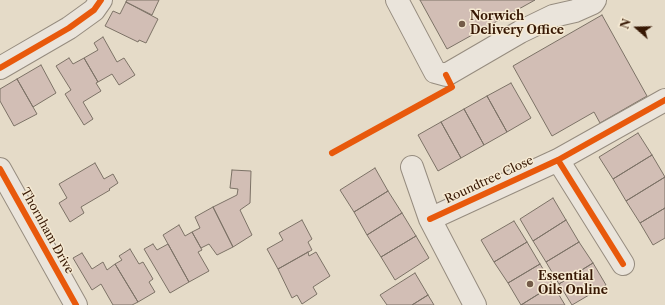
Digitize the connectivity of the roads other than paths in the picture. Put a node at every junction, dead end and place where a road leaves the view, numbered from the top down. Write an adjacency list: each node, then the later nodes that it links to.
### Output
1 (101, 0): 4 (street)
2 (397, 0): 3 (street)
3 (595, 0)
4 (0, 68)
5 (665, 100): 6 (street, Roundtree Close)
6 (558, 160): 9 (street, Roundtree Close); 10 (street)
7 (412, 167): 9 (street)
8 (0, 169): 11 (street, Thornham Drive)
9 (430, 219): 12 (street)
10 (623, 264)
11 (76, 305)
12 (475, 305)

